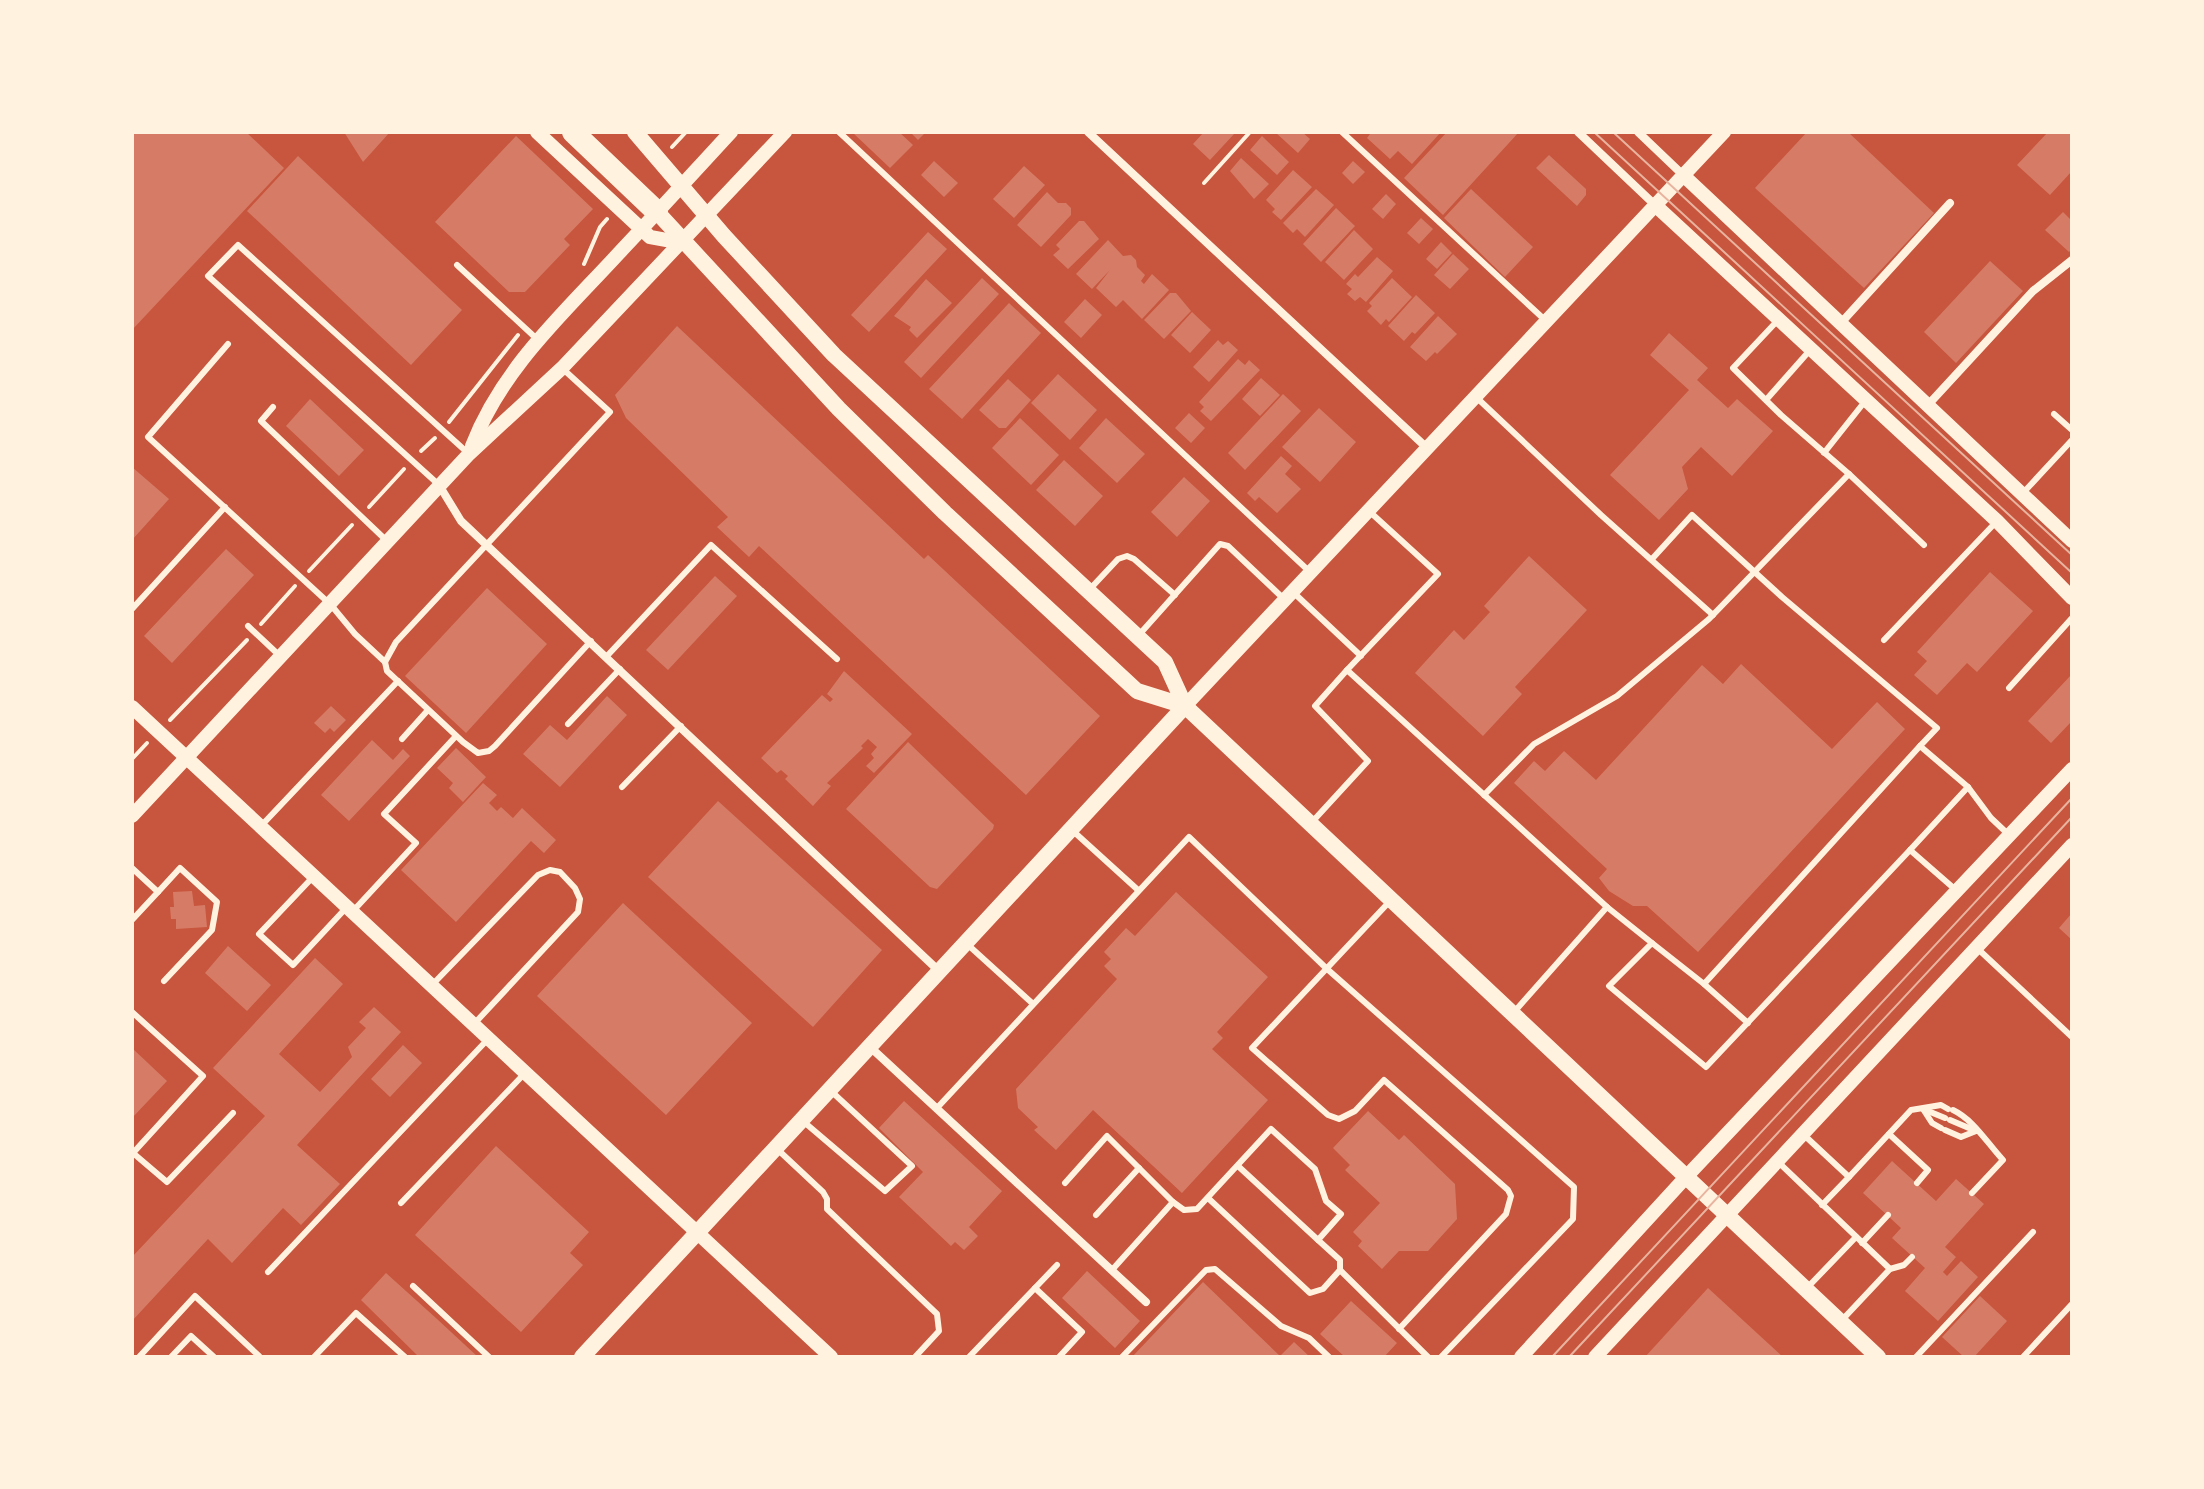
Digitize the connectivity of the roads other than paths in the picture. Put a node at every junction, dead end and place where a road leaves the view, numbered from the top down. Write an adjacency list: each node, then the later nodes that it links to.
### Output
1 (537, 132): 18 (street)
2 (573, 132): 16 (highway)
3 (635, 132): 13 (main road)
4 (731, 132): 13 (street)
5 (785, 132): 17 (street)
6 (839, 132): 52 (lane)
7 (1088, 132): 37 (street)
8 (1342, 132): 23 (lane)
9 (1578, 132): 15 (street)
10 (1638, 132): 12 (street)
11 (1724, 132): 12 (street)
12 (1683, 175): 15 (street); 24 (street)
13 (680, 187): 16 (street); 17 (main road)
14 (1950, 203): 24 (street)
15 (1655, 205): 22 (street); 23 (street)
16 (657, 212): 18 (street); 19 (main road)
17 (706, 216): 19 (street); 53 (main road)
18 (641, 229): 19 (street); 25 (street)
19 (683, 240): 28 (street); 74 (main road)
20 (2072, 260): 32 (street)
21 (457, 265): 25 (lane)
22 (1779, 319): 27 (street); 30 (lane)
23 (1546, 321): 29 (street)
24 (1839, 324): 32 (street)
25 (538, 340): 39 (street)
26 (228, 344): 43 (lane)
27 (1811, 349): 30 (lane); 31 (street)
28 (562, 368): 39 (street); 48 (lane)
29 (1476, 397): 37 (street); 50 (lane)
30 (1766, 400): 38 (lane)
31 (1866, 400): 38 (lane); 45 (street)
32 (1927, 406): 42 (street)
33 (273, 407): 47 (lane)
34 (2054, 414): 35 (lane)
35 (2072, 430)
36 (2072, 440): 42 (lane)
37 (1427, 448): 44 (street)
38 (1824, 453): 40 (lane)
39 (469, 454): 41 (street); 41 (lane)
40 (1849, 474): 49 (lane); 51 (lane)
41 (439, 485): 47 (street); 48 (street)
42 (2022, 494): 46 (street)
43 (225, 507): 57 (lane); 58 (lane)
44 (1368, 511): 52 (street); 66 (lane)
45 (1997, 521): 56 (street); 63 (lane)
46 (2072, 541)
47 (388, 542): 57 (street)
48 (487, 544): 64 (street); 69 (lane)
49 (1924, 545)
50 (1652, 559): 51 (lane); 59 (lane)
51 (1754, 571): 59 (lane); 81 (lane)
52 (1310, 572): 55 (street)
53 (1087, 591): 54 (lane); 62 (main road)
54 (1175, 595): 55 (lane); 62 (lane)
55 (1288, 595): 66 (lane); 74 (street)
56 (2072, 598)
57 (331, 605): 67 (street); 69 (lane)
58 (132, 609)
59 (1713, 615): 86 (lane)
60 (2072, 618): 73 (lane)
61 (248, 626): 67 (lane)
62 (1137, 637): 74 (main road)
63 (1884, 640)
64 (591, 641): 65 (street); 79 (lane)
65 (607, 656): 68 (lane); 70 (street)
66 (1361, 656): 71 (lane)
67 (281, 657): 82 (street)
68 (837, 659)
69 (385, 662): 72 (lane)
70 (620, 669): 77 (lane); 78 (street)
71 (1347, 670): 86 (lane); 88 (lane)
72 (398, 681): 76 (lane); 89 (lane)
73 (2009, 688)
74 (1185, 706): 88 (main road); 90 (main road)
75 (132, 707): 82 (street)
76 (428, 710): 79 (lane); 80 (lane)
77 (568, 724)
78 (681, 726): 84 (lane); 107 (street)
79 (456, 736): 101 (lane)
80 (402, 739)
81 (1920, 746): 85 (lane); 109 (lane)
82 (186, 757): 87 (street); 89 (street)
83 (2072, 769): 91 (street)
84 (622, 787)
85 (1968, 787): 91 (lane); 93 (lane)
86 (1484, 795): 100 (lane)
87 (132, 816)
88 (1310, 824): 99 (main road)
89 (261, 826): 95 (street)
90 (1070, 828): 96 (lane); 103 (main road)
91 (2010, 836): 97 (street)
92 (2072, 845): 105 (street)
93 (1910, 850): 97 (lane); 114 (lane)
94 (132, 868): 98 (lane)
95 (315, 875): 101 (street); 101 (lane)
96 (1138, 890): 106 (lane); 111 (lane)
97 (1957, 891): 132 (street)
98 (158, 892): 102 (lane); 108 (lane)
99 (1391, 900): 106 (lane); 113 (main road)
100 (1607, 907): 104 (lane); 113 (lane)
101 (350, 909): 110 (street)
102 (132, 920)
103 (965, 942): 107 (main road); 111 (lane)
104 (1652, 943): 109 (lane); 114 (lane)
105 (1976, 947): 116 (lane); 126 (street)
106 (1326, 968): 161 (lane); 177 (lane)
107 (939, 971): 118 (main road)
108 (164, 981)
109 (1704, 984): 114 (lane)
110 (432, 986): 115 (street); 115 (lane)
111 (1032, 1003): 121 (lane)
112 (132, 1012): 123 (lane)
113 (1512, 1014): 132 (main road)
114 (1748, 1023)
115 (474, 1024): 117 (street)
116 (2072, 1037)
117 (489, 1038): 119 (street); 154 (lane)
118 (869, 1046): 120 (main road); 121 (street)
119 (526, 1072): 139 (lane); 145 (street)
120 (829, 1089): 124 (main road); 124 (lane)
121 (937, 1108): 152 (street)
122 (1923, 1109): 125 (lane); 125 (lane); 125 (lane); 127 (lane)
123 (233, 1113)
124 (801, 1119): 128 (main road)
125 (1976, 1131): 136 (lane)
126 (1801, 1132): 129 (street); 133 (lane)
127 (1889, 1134): 133 (lane); 135 (lane)
128 (776, 1147): 145 (main road); 171 (lane)
129 (1775, 1160): 140 (lane); 141 (street)
130 (1238, 1166): 137 (lane); 147 (lane); 147 (lane)
131 (1139, 1168): 134 (lane); 138 (lane); 142 (lane)
132 (1686, 1177): 141 (main road); 178 (street)
133 (1849, 1177): 140 (lane)
134 (1065, 1183)
135 (1917, 1183)
136 (1972, 1193)
137 (1208, 1198): 138 (lane); 153 (lane)
138 (1173, 1202): 152 (lane)
139 (401, 1203)
140 (1822, 1205): 146 (lane)
141 (1725, 1214): 157 (main road); 179 (street)
142 (1096, 1215)
143 (1888, 1215): 148 (lane)
144 (2033, 1232): 181 (lane)
145 (697, 1233): 169 (main road); 170 (street)
146 (1856, 1237): 148 (lane); 157 (lane)
147 (1318, 1240): 153 (lane)
148 (1862, 1243): 151 (lane)
149 (1912, 1257): 151 (lane)
150 (1057, 1265): 156 (lane)
151 (1890, 1269): 160 (lane)
152 (1112, 1270): 158 (street)
153 (1340, 1270): 161 (lane)
154 (268, 1272)
155 (413, 1286): 168 (lane)
156 (1035, 1288): 172 (lane); 173 (lane)
157 (1806, 1290): 160 (main road)
158 (1146, 1302)
159 (2072, 1304): 182 (lane)
160 (1840, 1322): 180 (main road)
161 (1399, 1329): 176 (lane)
162 (139, 1357): 165 (lane)
163 (171, 1357): 164 (lane)
164 (214, 1357)
165 (258, 1357)
166 (314, 1357): 167 (lane)
167 (405, 1357)
168 (489, 1357)
169 (582, 1357)
170 (831, 1357)
171 (915, 1357)
172 (969, 1357)
173 (1059, 1357)
174 (1122, 1357): 175 (lane)
175 (1329, 1357)
176 (1428, 1357)
177 (1441, 1357)
178 (1521, 1357)
179 (1595, 1357)
180 (1878, 1357)
181 (1916, 1357)
182 (2023, 1357)

